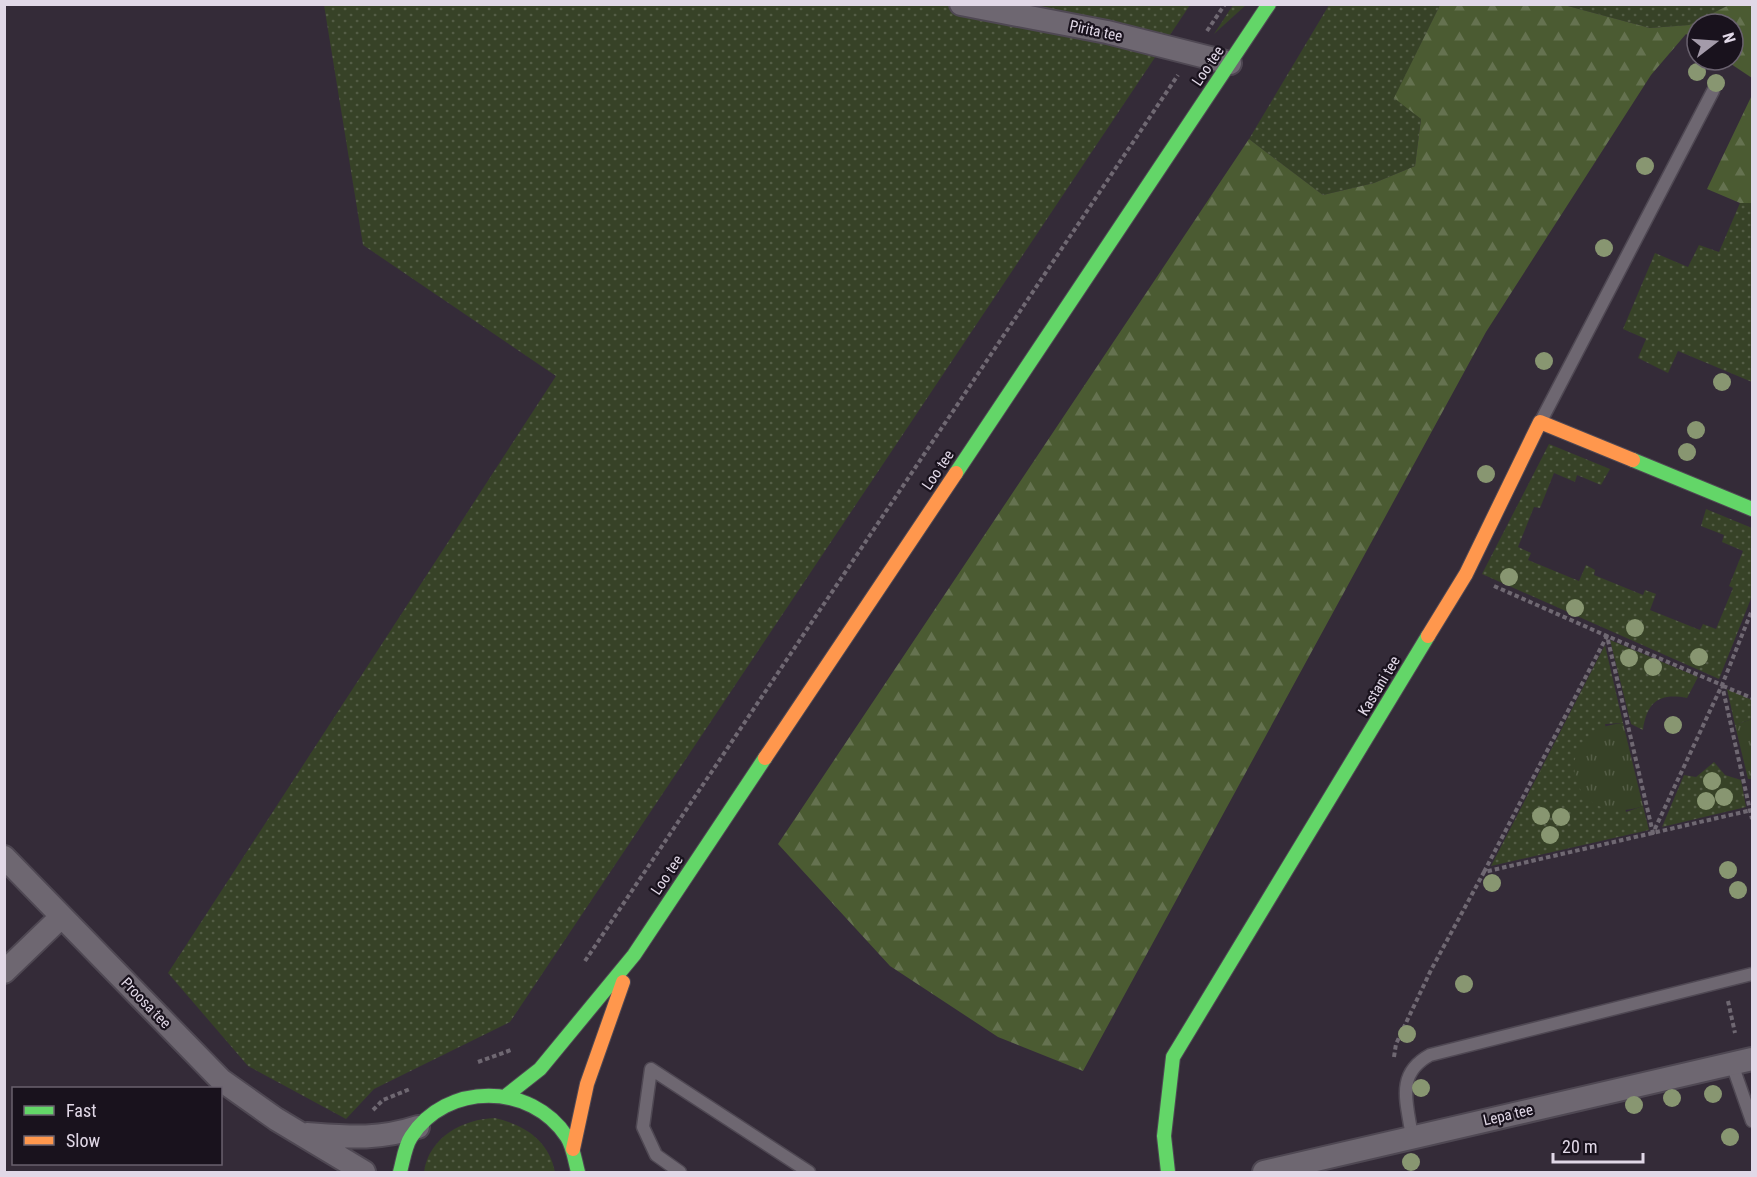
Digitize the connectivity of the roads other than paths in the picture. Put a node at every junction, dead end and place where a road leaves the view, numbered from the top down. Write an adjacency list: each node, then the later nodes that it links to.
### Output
1 (961, 4): 3 (street, Pirita tee)
2 (1269, 4): 3 (street, Loo tee)
3 (1230, 63): 9 (street, Loo tee)
4 (1713, 91): 5 (lane)
5 (1540, 422): 6 (street); 24 (street, Kastani tee)
6 (1752, 508)
7 (4, 857): 8 (street, Proosa tee)
8 (61, 917): 10 (street); 16 (street, Proosa tee)
9 (634, 955): 13 (street, Loo tee); 18 (street, Loo tee)
10 (4, 972)
11 (1752, 975): 17 (lane)
12 (1742, 1062): 14 (lane); 17 (street, Lepa tee)
13 (507, 1095): 15 (street); 18 (street)
14 (1752, 1121)
15 (418, 1127): 16 (street, Proosa tee); 20 (street)
16 (300, 1133): 19 (street, Proosa tee)
17 (1412, 1137): 25 (street, Lepa tee)
18 (573, 1149): 21 (street)
19 (364, 1173)
20 (400, 1173)
21 (579, 1173)
22 (680, 1173): 23 (lane)
23 (809, 1173)
24 (1168, 1173)
25 (1264, 1173)

